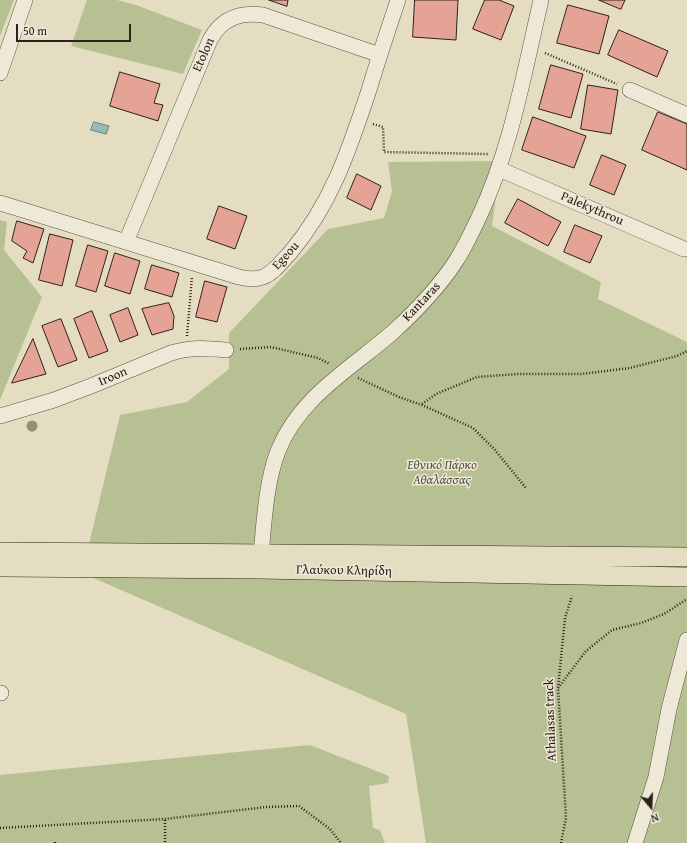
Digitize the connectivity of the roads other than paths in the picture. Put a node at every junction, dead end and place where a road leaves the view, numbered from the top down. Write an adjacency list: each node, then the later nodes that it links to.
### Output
1 (25, 0): 5 (street)
2 (398, 0): 4 (street, Egeou)
3 (538, 1): 8 (street, Kantaras)
4 (380, 55): 10 (street, Egeou); 10 (street, Etolon)
5 (0, 73)
6 (630, 90): 7 (street)
7 (687, 115)
8 (499, 169): 11 (street, Palekythrou); 16 (street, Kantaras)
9 (0, 203): 10 (street, Egeou)
10 (126, 242)
11 (684, 249)
12 (226, 350): 13 (street, Iroon)
13 (0, 416)
14 (0, 552): 16 (main road, Γλαύκου Κληρίδη)
15 (687, 558): 16 (main road, Γλαύκου Κληρίδη)
16 (260, 562): 17 (main road, Γλαύκου Κληρίδη); 18 (main road, Γλαύκου Κληρίδη)
17 (0, 567)
18 (687, 577)
19 (687, 640): 20 (street)
20 (635, 843)

